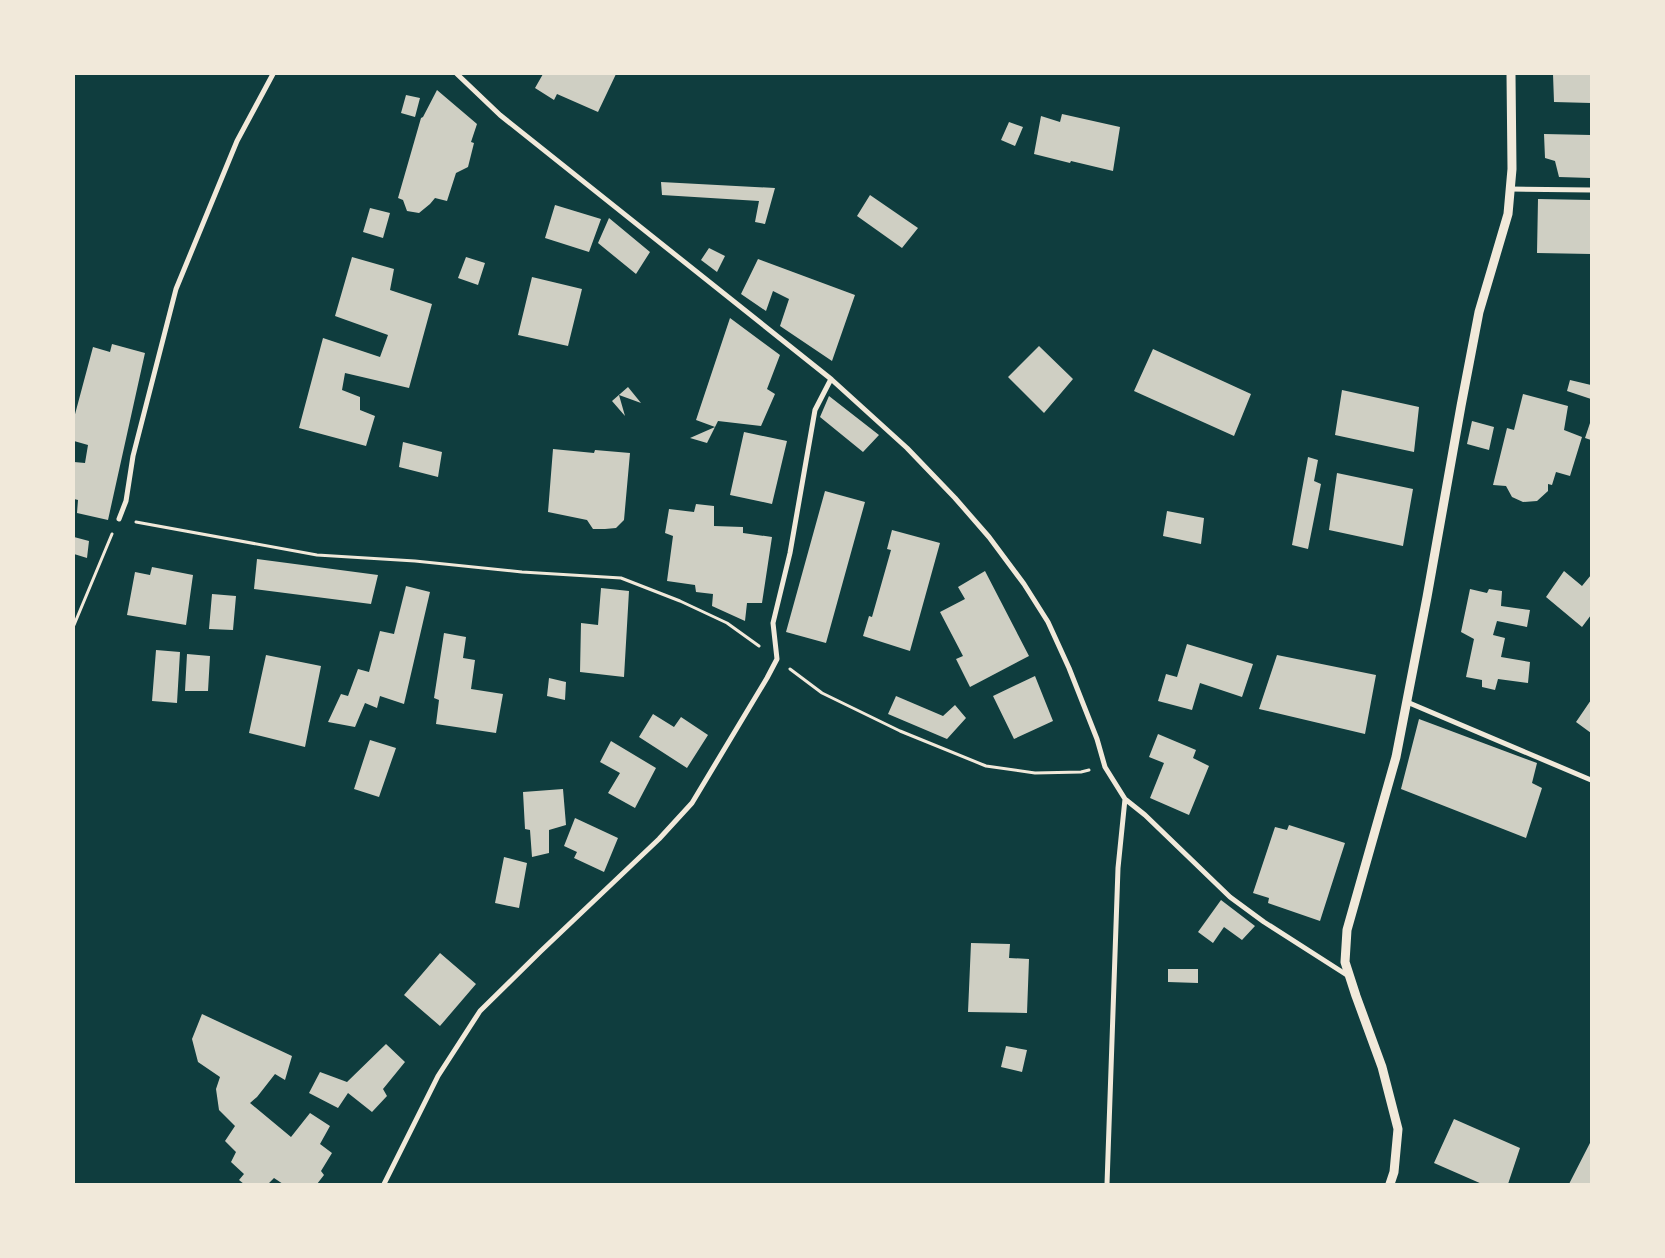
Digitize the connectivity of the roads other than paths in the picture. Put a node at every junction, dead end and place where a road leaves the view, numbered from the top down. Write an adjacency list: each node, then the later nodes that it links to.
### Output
1 (273, 74): 7 (street)
2 (457, 74): 6 (street)
3 (1512, 74): 4 (street)
4 (1510, 190): 5 (street); 8 (street)
5 (1591, 190)
6 (831, 379): 10 (street); 12 (street)
7 (119, 519)
8 (1407, 702): 9 (street); 11 (street)
9 (1591, 780)
10 (1125, 799): 11 (street); 13 (street)
11 (1350, 977): 14 (street)
12 (384, 1184)
13 (1107, 1184)
14 (1390, 1184)

